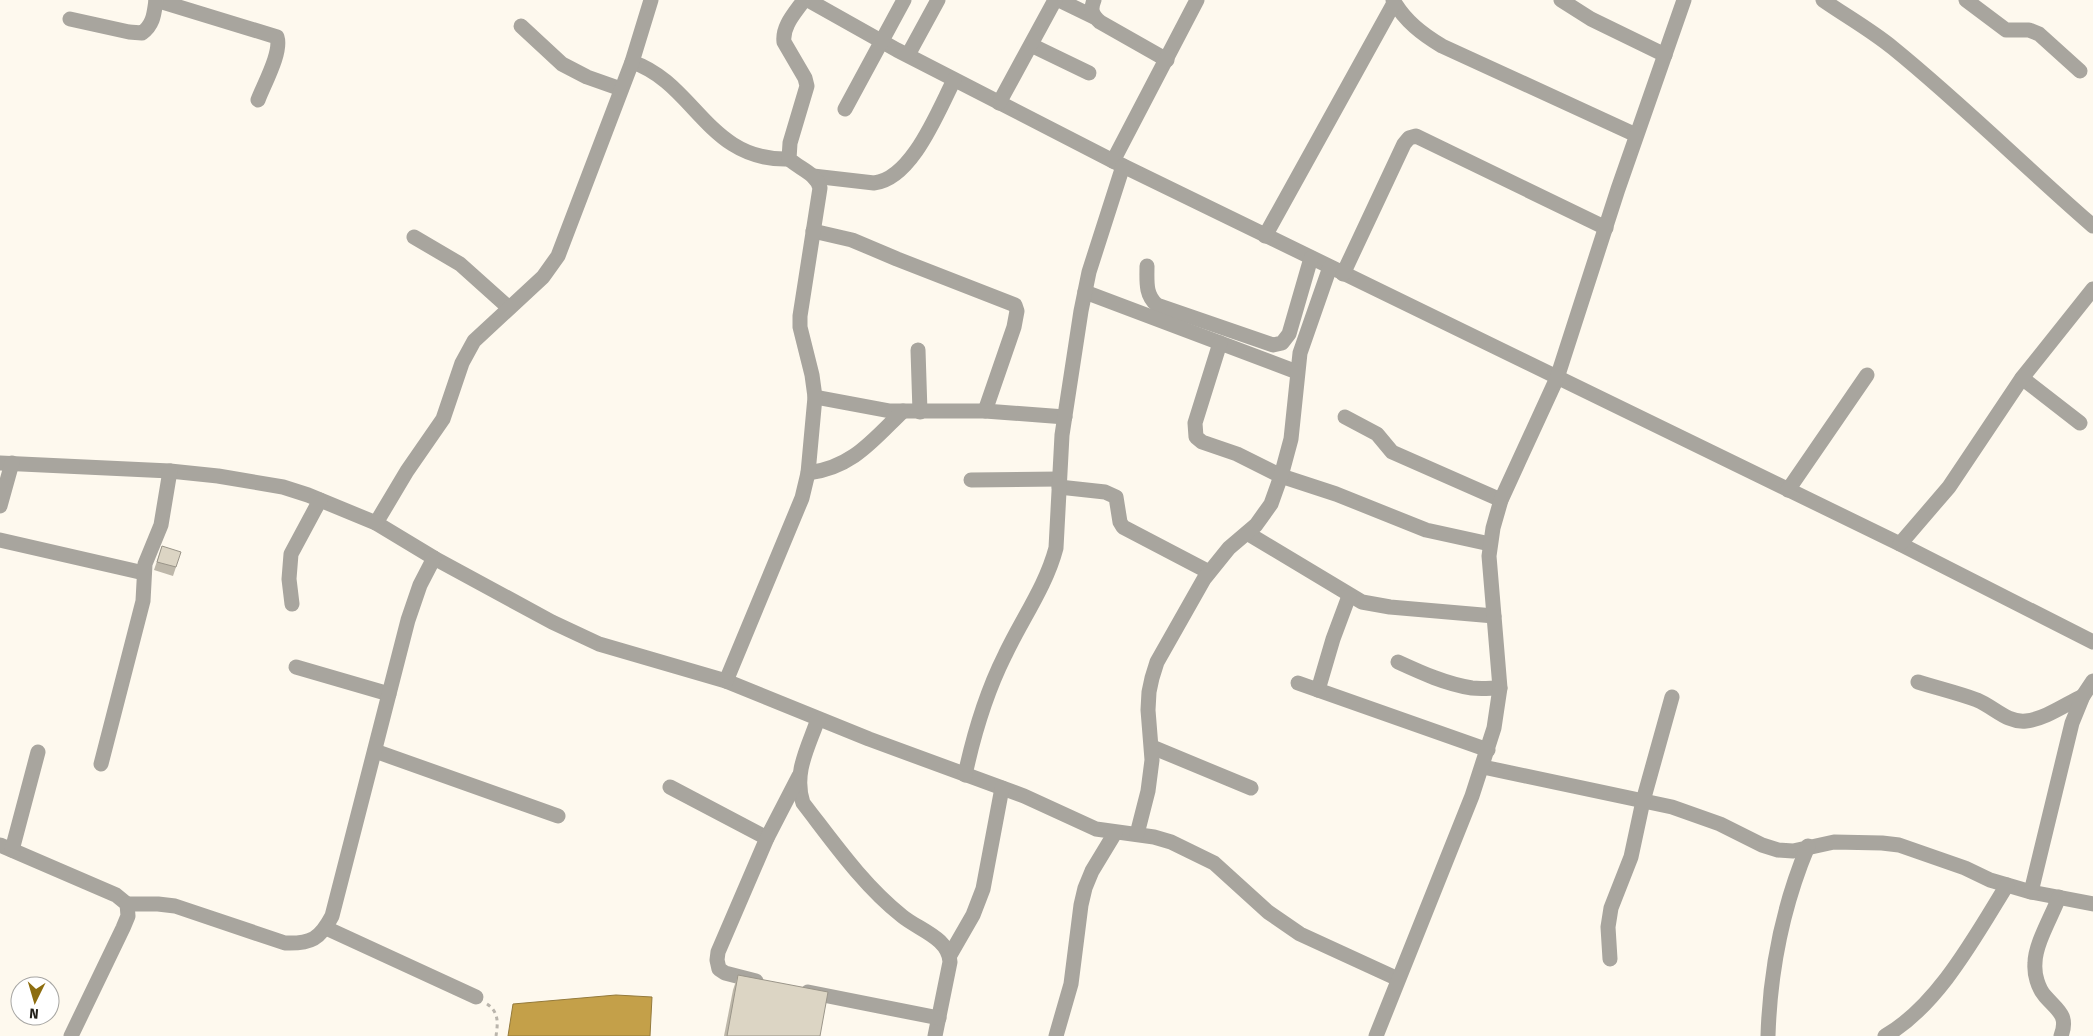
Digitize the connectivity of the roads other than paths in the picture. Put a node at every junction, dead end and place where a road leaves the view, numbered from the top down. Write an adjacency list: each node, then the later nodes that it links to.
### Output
1 (156, 0): 16 (street); 28 (street)
2 (651, 0): 23 (street)
3 (804, 0): 32 (street)
4 (808, 0): 18 (street)
5 (904, 0): 18 (street)
6 (938, 0): 21 (street)
7 (1057, 0): 15 (street); 19 (street)
8 (1094, 0): 15 (street)
9 (1197, 0): 22 (street)
10 (1560, 0): 20 (street)
11 (1684, 0): 20 (street)
12 (1823, 0): 35 (street)
13 (1966, 0): 24 (street)
14 (1394, 1): 31 (street); 38 (street)
15 (1094, 17): 22 (street)
16 (70, 19)
17 (521, 26): 27 (street)
18 (882, 41): 21 (street); 30 (street)
19 (1031, 45): 25 (street); 29 (street)
20 (1665, 54): 31 (street)
21 (908, 55): 26 (street)
22 (1167, 60): 33 (street)
23 (632, 62): 27 (street); 32 (street)
24 (2080, 71)
25 (1089, 73)
26 (954, 80): 29 (street); 34 (street)
27 (621, 90): 45 (street)
28 (258, 100)
29 (999, 103): 33 (street)
30 (845, 109)
31 (1636, 136): 36 (street)
32 (789, 159): 34 (street)
33 (1118, 164): 38 (street); 44 (street)
34 (814, 176): 37 (street)
35 (2093, 226)
36 (1606, 228): 42 (street); 50 (street)
37 (814, 231): 52 (street); 53 (street)
38 (1265, 236): 40 (street)
39 (414, 237): 45 (street)
40 (1311, 258): 41 (street); 42 (street)
41 (1147, 266)
42 (1337, 270): 48 (street); 50 (street)
43 (2093, 290): 51 (street)
44 (1085, 292): 46 (street); 56 (street)
45 (509, 308): 69 (street)
46 (1220, 343): 48 (street); 62 (street)
47 (918, 350): 55 (street)
48 (1298, 372): 62 (street)
49 (1867, 375): 65 (street)
50 (1558, 378): 65 (street); 67 (street)
51 (2022, 378): 58 (street); 73 (street)
52 (815, 397): 54 (street); 61 (street)
53 (985, 411): 55 (street); 56 (street)
54 (903, 412): 55 (street); 61 (street)
55 (920, 412)
56 (1065, 417): 64 (street)
57 (1345, 418): 67 (street)
58 (2080, 423)
59 (6, 463): 60 (street); 68 (street)
60 (170, 471): 66 (street); 75 (street)
61 (808, 473): 83 (street)
62 (1281, 476): 70 (street); 72 (street)
63 (971, 480): 64 (street)
64 (1059, 483): 76 (street); 99 (street)
65 (1788, 490): 73 (street)
66 (320, 500): 69 (street); 78 (street)
67 (1501, 500): 72 (street)
68 (0, 506)
69 (376, 523): 74 (street)
70 (1247, 533): 76 (street); 77 (street)
71 (0, 540): 75 (street)
72 (1490, 544): 79 (street)
73 (1900, 544): 80 (street)
74 (434, 558): 83 (street); 89 (street)
75 (144, 572): 97 (street)
76 (1209, 572): 93 (street)
77 (1349, 596): 79 (street); 88 (street)
78 (292, 604)
79 (1494, 616): 87 (street)
80 (2093, 642)
81 (1398, 662): 87 (street)
82 (296, 667): 89 (street)
83 (726, 681): 92 (street)
84 (2093, 681): 90 (street)
85 (1918, 682): 90 (street)
86 (1298, 683): 88 (street)
87 (1500, 688): 94 (street)
88 (1318, 690): 94 (street)
89 (389, 694): 95 (street)
90 (2083, 696): 112 (street)
91 (1672, 698): 104 (street)
92 (818, 719): 99 (street); 100 (street)
93 (1152, 747): 103 (street); 107 (street)
94 (1488, 750): 98 (street)
95 (375, 751): 105 (street); 116 (street)
96 (38, 752): 110 (street)
97 (101, 764)
98 (1483, 767): 104 (street); 119 (street)
99 (965, 775): 102 (street)
100 (799, 776): 108 (street); 117 (street)
101 (670, 787): 108 (street)
102 (1002, 788): 106 (street); 117 (street)
103 (1251, 788)
104 (1643, 801): 109 (street); 118 (street)
105 (558, 816)
106 (1115, 833): 107 (street); 126 (street)
107 (1137, 834): 119 (street)
108 (767, 838): 120 (street)
109 (1808, 846): 111 (street); 128 (street)
110 (6, 848): 114 (street)
111 (2008, 885): 112 (street); 129 (street)
112 (2031, 892): 113 (street)
113 (2059, 897): 115 (street); 130 (street)
114 (127, 904): 116 (street); 124 (street)
115 (2093, 904)
116 (326, 928): 122 (street)
117 (950, 955): 123 (street)
118 (1610, 959)
119 (1398, 979): 127 (street)
120 (773, 984)
121 (792, 988): 123 (street)
122 (476, 997)
123 (938, 1018): 125 (street)
124 (71, 1036)
125 (935, 1036)
126 (1056, 1036)
127 (1376, 1036)
128 (1768, 1036)
129 (1885, 1036)
130 (2061, 1036)

